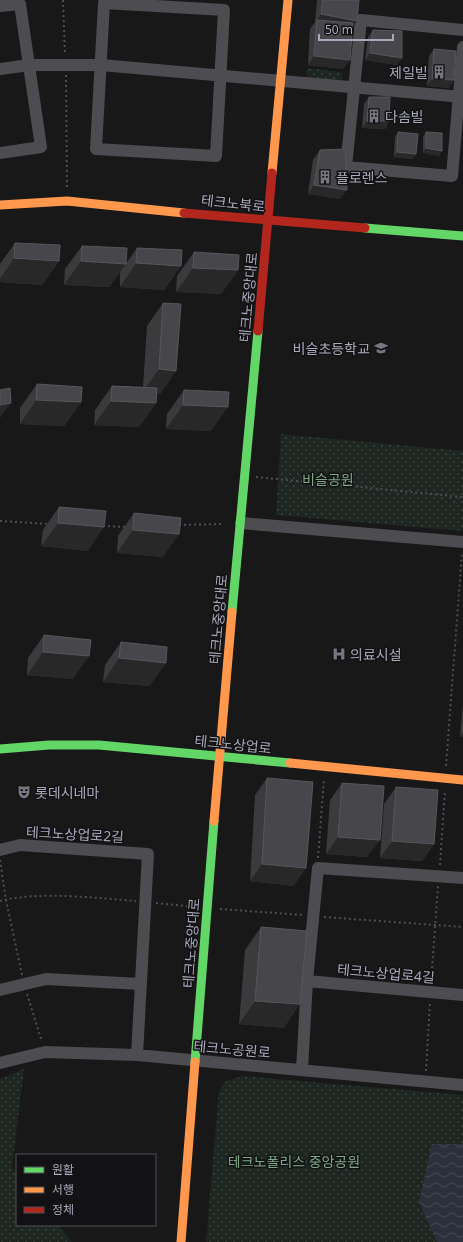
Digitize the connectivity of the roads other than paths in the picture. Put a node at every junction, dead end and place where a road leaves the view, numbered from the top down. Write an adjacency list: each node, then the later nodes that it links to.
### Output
1 (288, 0): 9 (main road, 테크노중앙대로)
2 (0, 6): 5 (street)
3 (463, 30): 10 (street)
4 (463, 47): 11 (street)
5 (30, 65): 6 (street); 7 (street); 12 (street)
6 (101, 66): 8 (street); 8 (street); 8 (street)
7 (0, 69)
8 (220, 76): 9 (street)
9 (280, 81): 10 (street); 14 (main road, 테크노중앙대로)
10 (353, 88): 11 (street); 11 (street)
11 (461, 97)
12 (0, 153)
13 (0, 205): 14 (main road, 테크노북로)
14 (269, 221): 15 (main road, 테크노북로); 16 (main road, 테크노중앙대로)
15 (463, 236)
16 (241, 523): 17 (street); 19 (main road, 테크노중앙대로)
17 (463, 542)
18 (0, 749): 19 (main road, 테크노상업로)
19 (219, 757): 20 (main road, 테크노상업로); 28 (main road, 테크노중앙대로)
20 (463, 780)
21 (0, 850): 24 (street, 테크노상업로2길)
22 (463, 878): 23 (street)
23 (307, 981): 26 (street, 테크노상업로4길); 30 (street)
24 (141, 984): 25 (street); 27 (street)
25 (0, 990)
26 (463, 995)
27 (137, 1055): 28 (street, 테크노공원로); 29 (street, 테크노공원로)
28 (196, 1060): 30 (street, 테크노공원로); 32 (main road, 테크노중앙대로)
29 (0, 1063)
30 (302, 1070): 31 (street, 테크노공원로)
31 (463, 1086)
32 (181, 1242)

